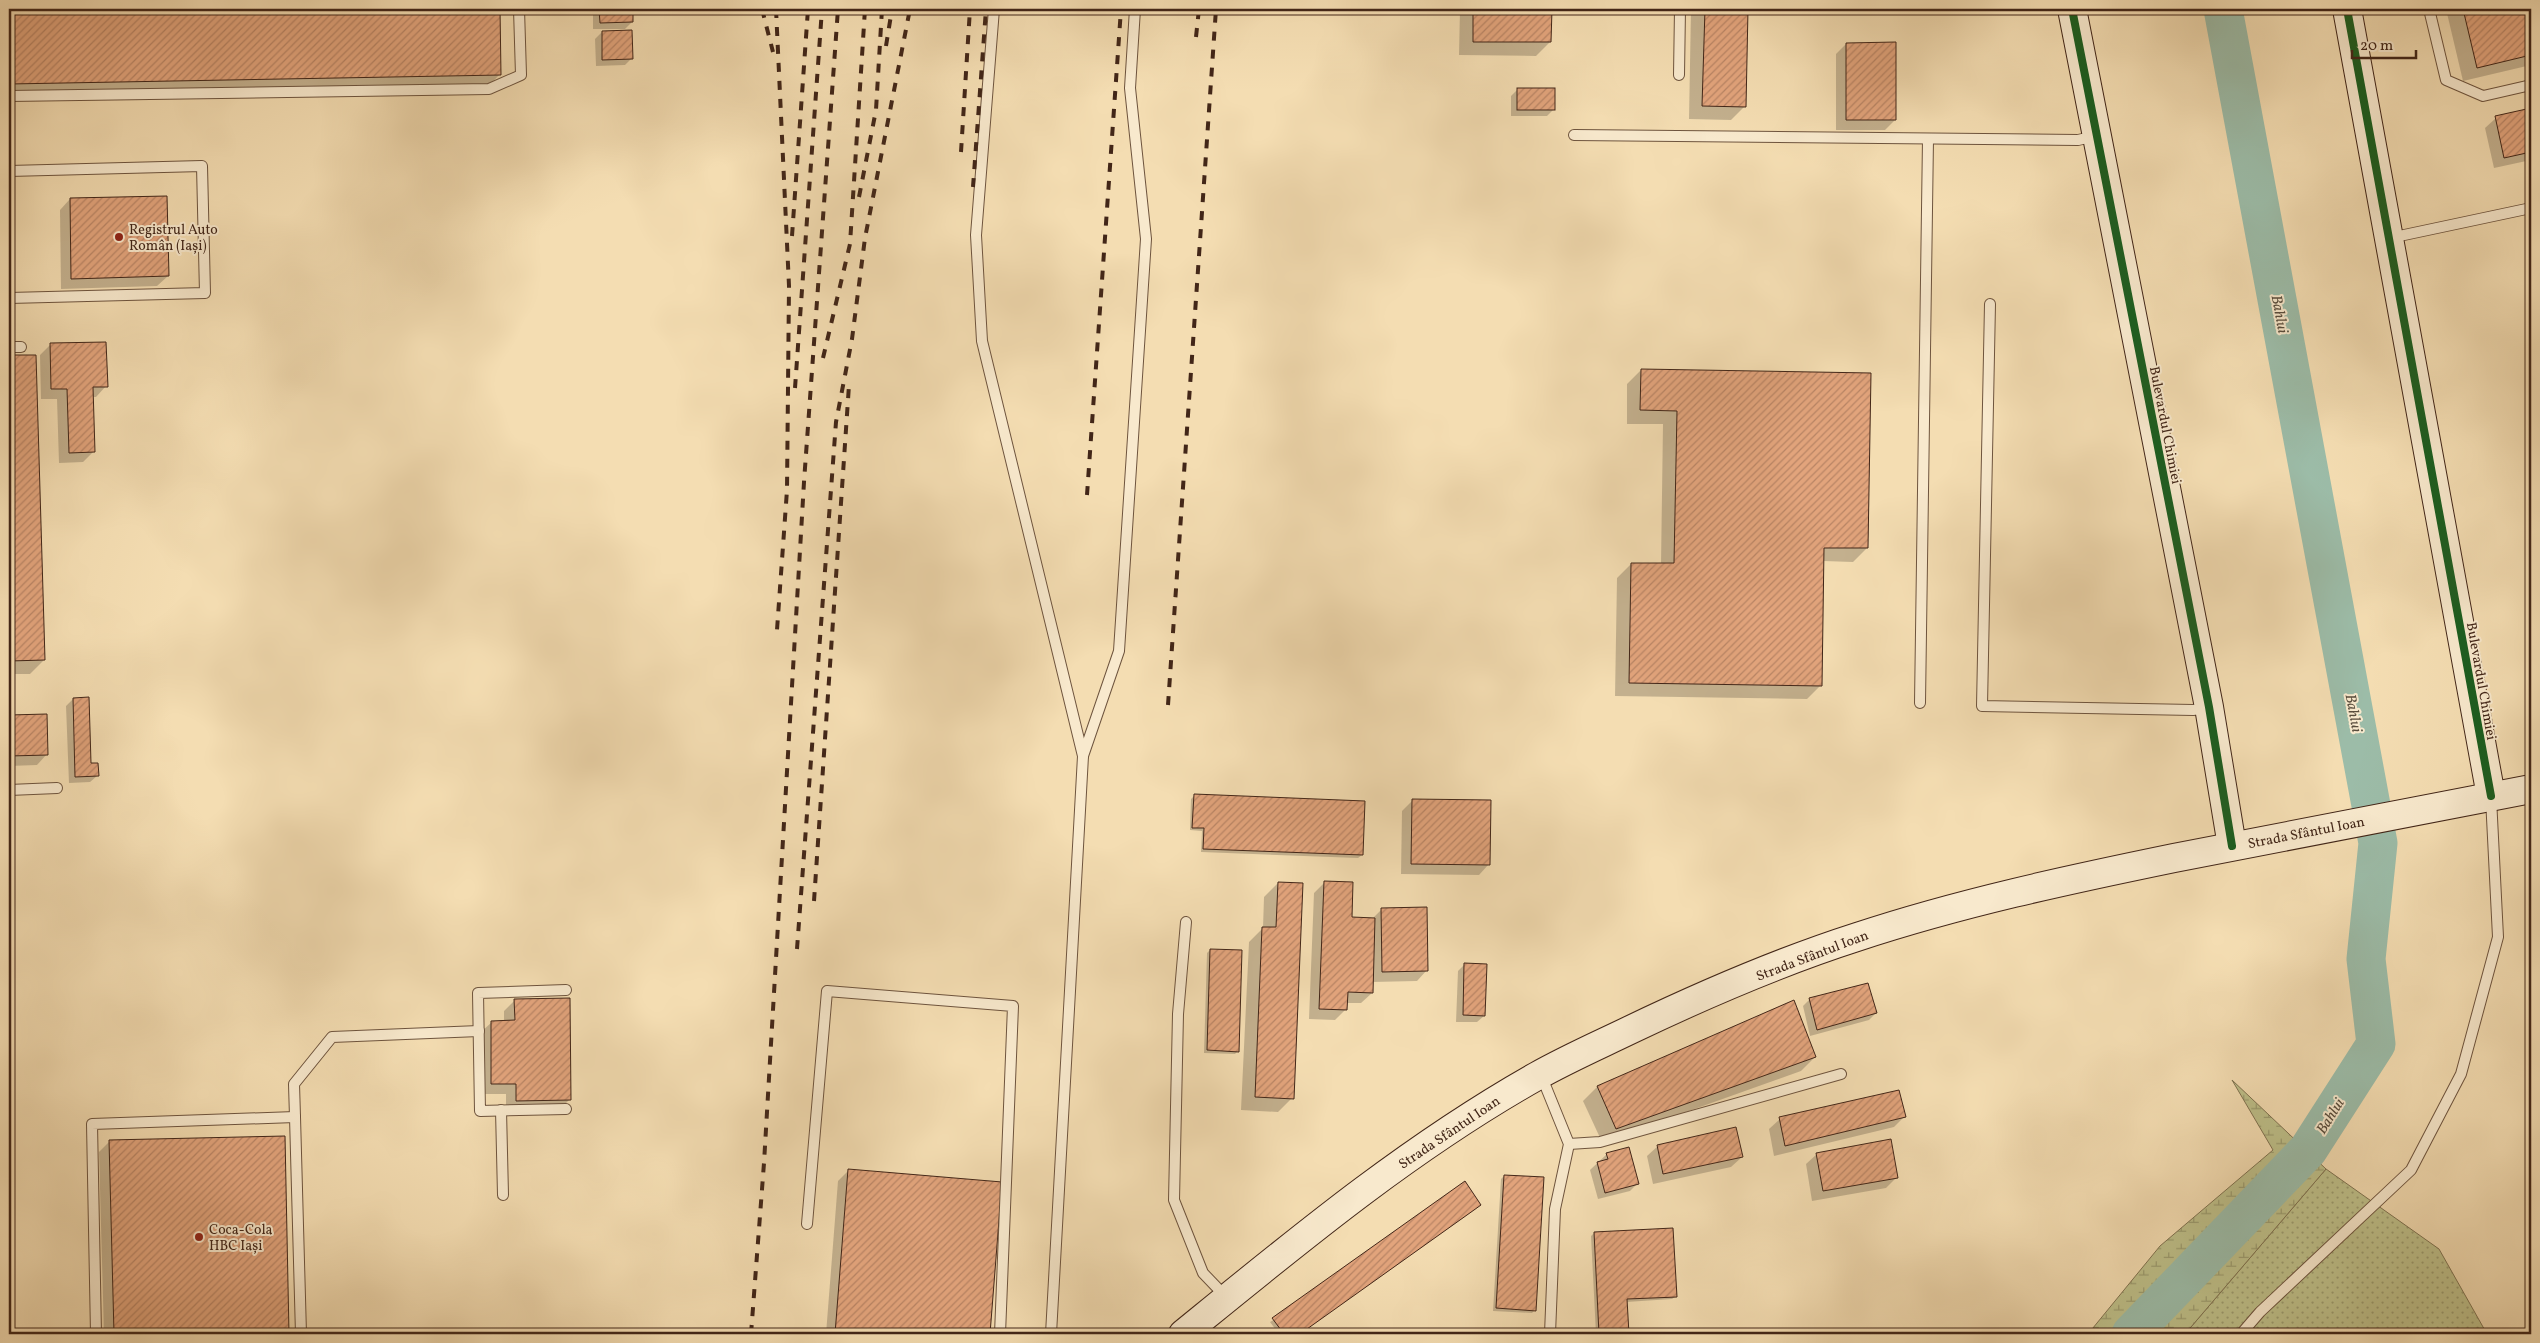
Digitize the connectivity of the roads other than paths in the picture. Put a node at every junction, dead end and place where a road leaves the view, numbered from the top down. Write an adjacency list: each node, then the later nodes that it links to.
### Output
1 (519, 9): 10 (lane)
2 (994, 9): 23 (lane)
3 (1136, 9): 23 (lane)
4 (1680, 9): 8 (lane)
5 (2072, 9): 12 (street, Bulevardul Chimiei)
6 (2347, 9): 16 (street, Bulevardul Chimiei)
7 (2429, 9): 9 (lane)
8 (1679, 76)
9 (2531, 85)
10 (9, 96)
11 (1574, 134): 13 (lane)
12 (2097, 136): 13 (lane); 22 (street, Bulevardul Chimiei)
13 (1928, 139): 21 (lane)
14 (9, 171): 17 (lane)
15 (2531, 208): 16 (lane)
16 (2389, 239): 27 (street, Bulevardul Chimiei)
17 (9, 298)
18 (1990, 304): 22 (lane)
19 (9, 347): 20 (lane)
20 (21, 347)
21 (1920, 703)
22 (2210, 707): 28 (street, Bulevardul Chimiei)
23 (1083, 756): 44 (lane)
24 (57, 788): 26 (lane)
25 (2531, 789): 27 (street, Strada Sfântul Ioan)
26 (9, 790)
27 (2491, 796): 28 (street, Strada Sfântul Ioan); 47 (lane)
28 (2232, 846): 32 (street, Strada Sfântul Ioan)
29 (1186, 922): 40 (lane)
30 (566, 990): 31 (lane)
31 (479, 1032): 35 (lane); 36 (lane)
32 (1541, 1074): 37 (lane); 40 (street, Strada Sfântul Ioan)
33 (1841, 1074): 37 (lane)
34 (566, 1109): 35 (lane)
35 (501, 1110): 38 (lane)
36 (295, 1117): 41 (lane); 42 (lane)
37 (1569, 1144): 46 (lane)
38 (503, 1195)
39 (807, 1224): 43 (lane)
40 (1227, 1298): 45 (street, Strada Sfântul Ioan)
41 (96, 1334)
42 (302, 1334)
43 (1000, 1334)
44 (1051, 1334)
45 (1183, 1334)
46 (1550, 1334)
47 (2241, 1334)

